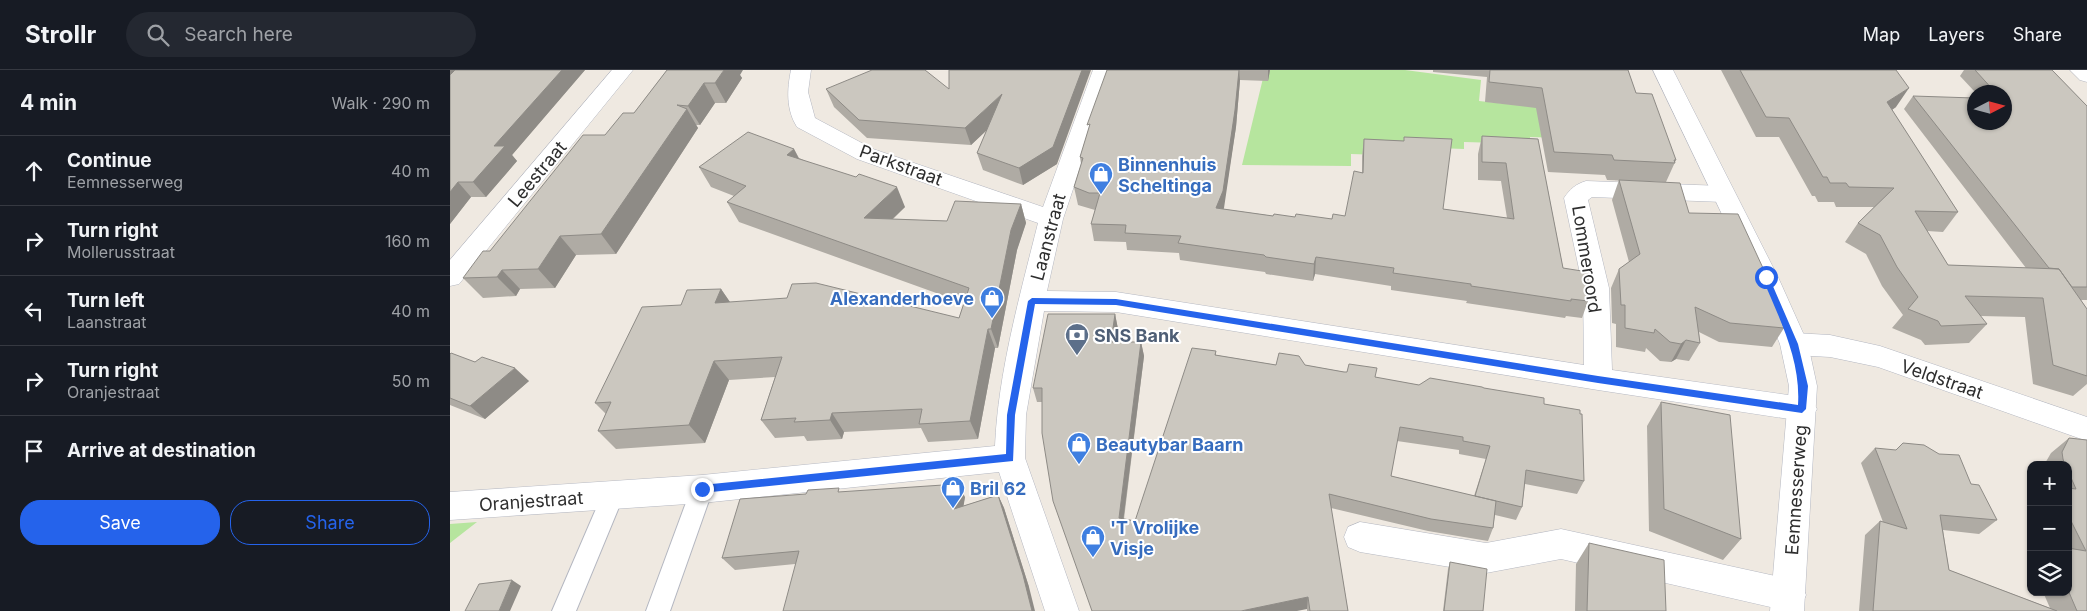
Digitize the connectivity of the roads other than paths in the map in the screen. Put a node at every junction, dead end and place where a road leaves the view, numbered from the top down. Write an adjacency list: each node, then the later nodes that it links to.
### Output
1 (623, 70): 9 (street, Leestraat)
2 (801, 70): 8 (street, Parkstraat)
3 (1103, 70): 8 (street, Laanstraat)
4 (1663, 70): 7 (street, Eemnesserweg)
5 (2080, 70): 6 (street)
6 (2087, 76)
7 (1723, 194): 11 (street, Eemnesserweg); 12 (street, Lommeroord)
8 (1050, 219): 10 (street, Laanstraat)
9 (450, 277)
10 (1032, 301): 12 (street); 15 (street, Laanstraat)
11 (1794, 344): 13 (street, Eemnesserweg); 14 (street, Veldstraat)
12 (1598, 379): 13 (street)
13 (1802, 409): 20 (street, Eemnesserweg)
14 (2087, 429)
15 (1010, 458): 16 (street, Oranjestraat); 23 (street, Laanstraat)
16 (702, 489): 17 (street, Oranjestraat); 22 (lane)
17 (612, 495): 18 (street, Oranjestraat); 21 (lane, Oranjestraat)
18 (450, 506)
19 (1360, 537): 20 (street)
20 (1788, 603)
21 (564, 611)
22 (658, 611)
23 (1062, 611)

